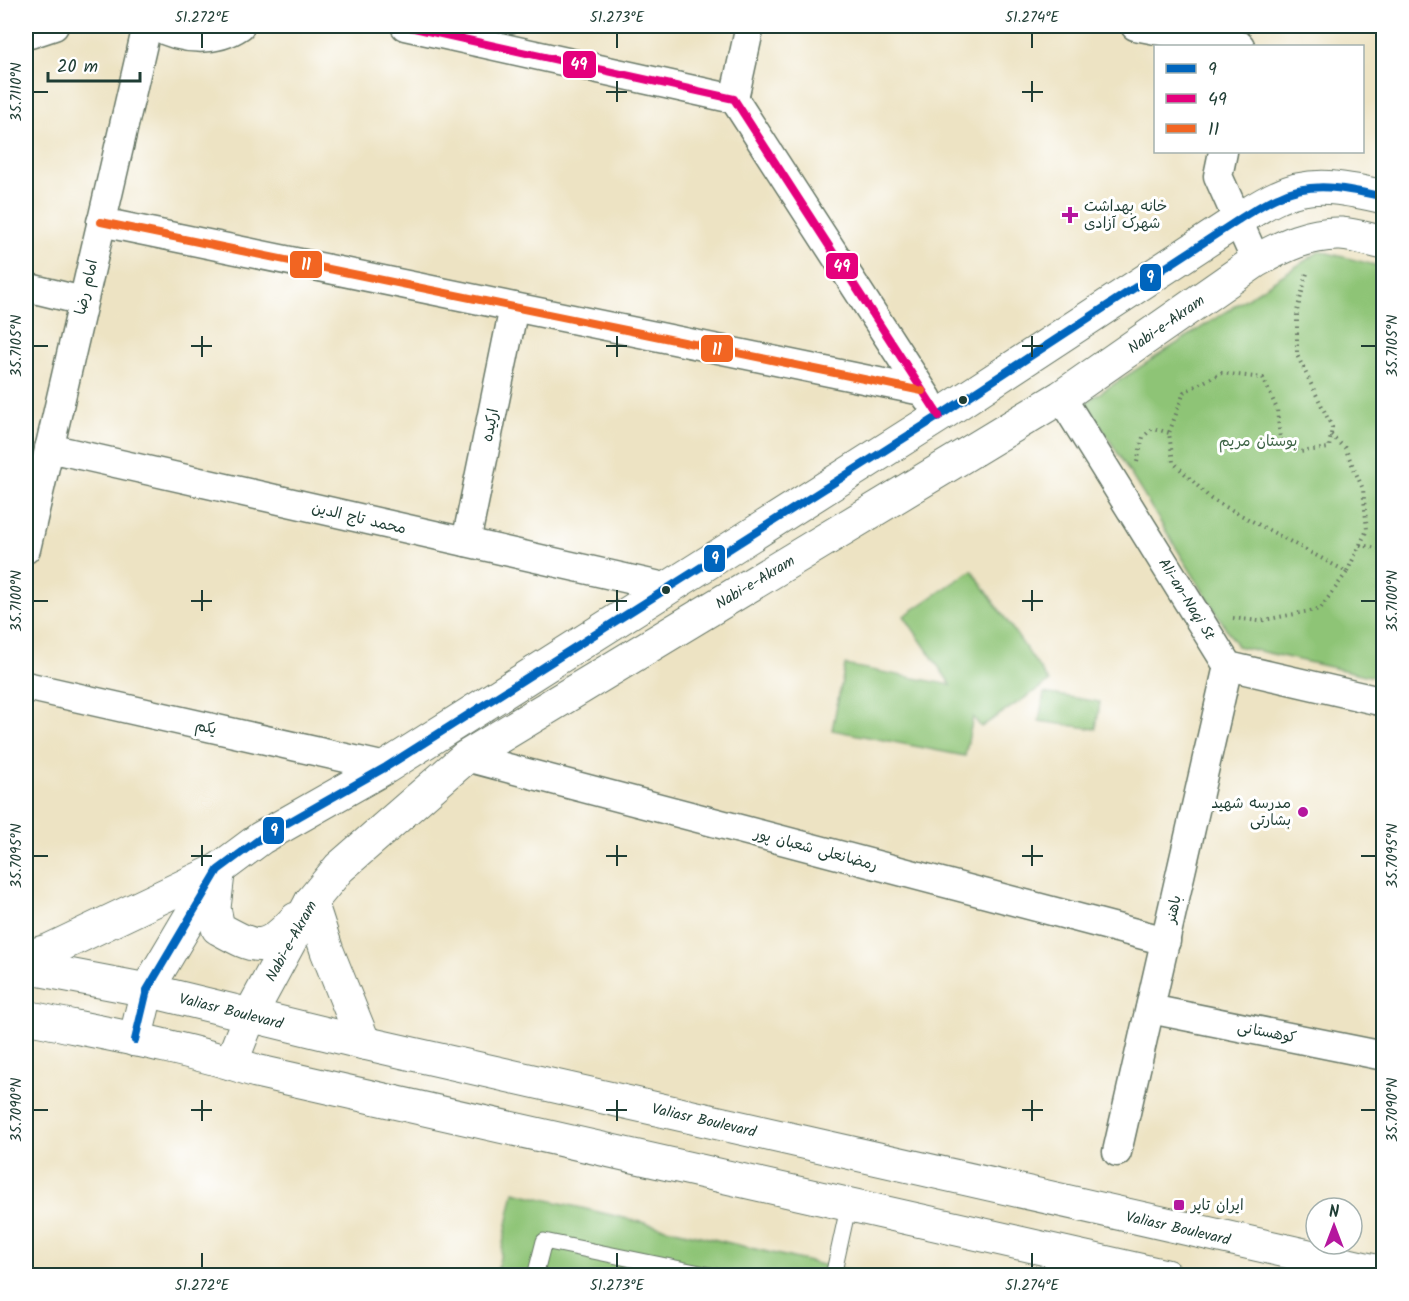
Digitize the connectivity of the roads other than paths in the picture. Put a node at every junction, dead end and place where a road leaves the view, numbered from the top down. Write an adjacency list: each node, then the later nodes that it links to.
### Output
1 (54, 26): 9 (street)
2 (147, 26): 16 (street, امام رضا)
3 (156, 26): 4 (street)
4 (240, 26)
5 (405, 26): 12 (street)
6 (750, 26): 12 (street)
7 (1136, 26): 10 (street)
8 (1250, 26): 11 (street)
9 (26, 33)
10 (1235, 45)
11 (1246, 45)
12 (734, 99): 23 (street)
13 (1223, 153): 15 (street)
14 (1383, 197): 15 (street)
15 (1238, 220): 18 (street); 23 (street)
16 (101, 222): 20 (street, امام رضا); 21 (street)
17 (1383, 243): 18 (street, Nabi-e-Akram)
18 (1256, 261): 22 (street, Nabi-e-Akram)
19 (26, 287): 20 (street)
20 (83, 301): 24 (street, امام رضا)
21 (514, 307): 23 (street); 26 (street, ارکیده)
22 (1061, 397): 28 (street, Ali-an-Naqi St); 31 (street, Nabi-e-Akram)
23 (931, 404): 27 (street)
24 (49, 448): 25 (street, امام رضا); 26 (street, محمد تاج الدین)
25 (28, 531)
26 (466, 542): 27 (street, محمد تاج الدین)
27 (669, 588): 32 (street)
28 (1228, 666): 30 (street); 35 (street, باهنر)
29 (26, 686): 32 (street, یکم)
30 (1383, 702)
31 (466, 757): 34 (street, Nabi-e-Akram); 35 (street, رمضانعلی شعبان پور)
32 (386, 767): 33 (street)
33 (218, 870): 34 (street); 36 (street); 38 (street)
34 (311, 902): 40 (street, Nabi-e-Akram); 43 (street)
35 (1166, 941): 39 (street, باهنر)
36 (26, 957)
37 (26, 967): 38 (street, Valiasr Boulevard)
38 (147, 990): 40 (street, Valiasr Boulevard); 42 (street)
39 (1150, 1009): 44 (street, کوهستانی); 46 (street, باهنر)
40 (250, 1015): 43 (street, Valiasr Boulevard); 45 (street, Nabi-e-Akram)
41 (26, 1017): 42 (street)
42 (135, 1040): 45 (street)
43 (364, 1043): 48 (street, Valiasr Boulevard)
44 (1383, 1056)
45 (231, 1063): 47 (street)
46 (1117, 1152)
47 (849, 1203): 51 (lane); 52 (street)
48 (1383, 1273)
49 (535, 1275): 50 (lane)
50 (715, 1275)
51 (833, 1275)
52 (1166, 1275)

